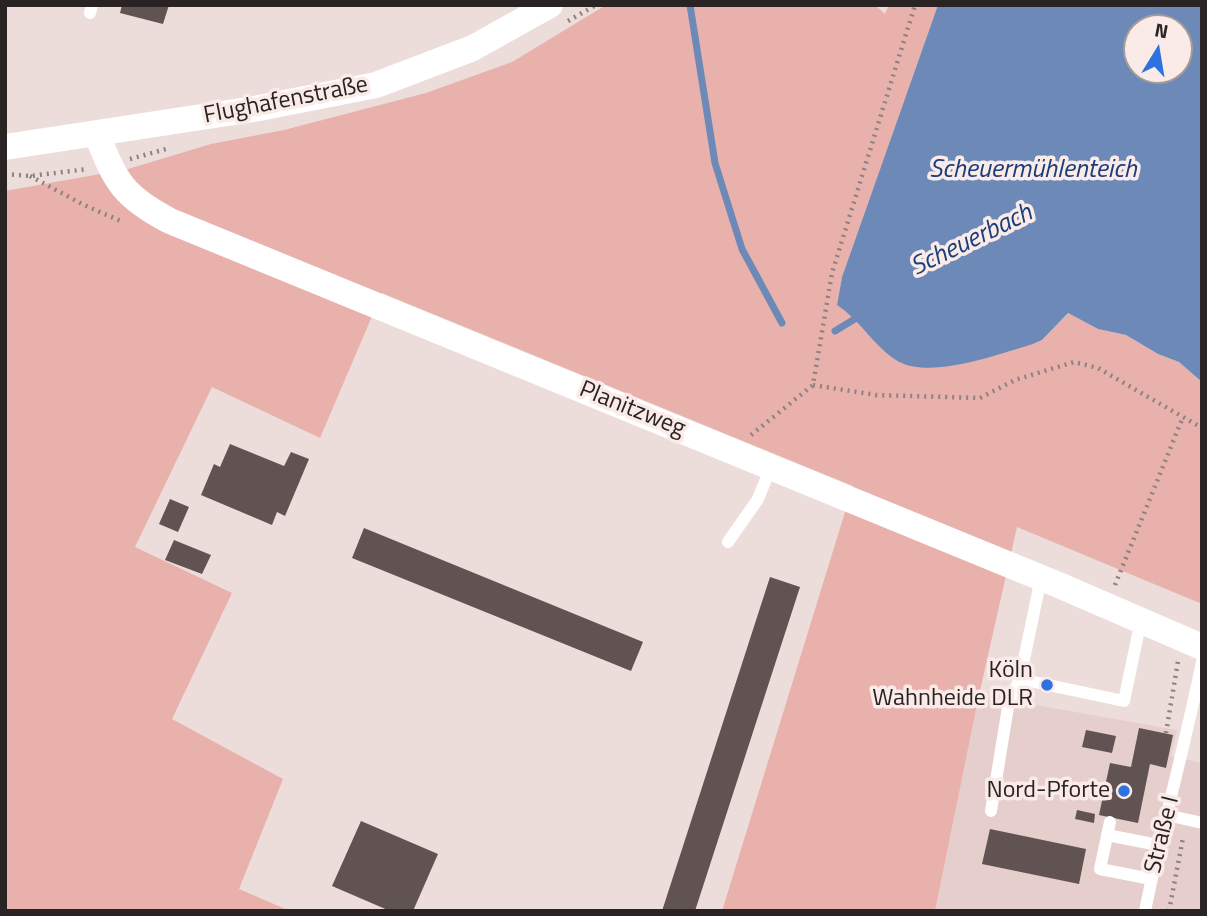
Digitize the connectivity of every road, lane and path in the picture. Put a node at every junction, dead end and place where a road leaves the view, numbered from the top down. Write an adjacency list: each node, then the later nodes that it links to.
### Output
1 (550, 5): 3 (street, Flughafenstraße)
2 (915, 5): 7 (path)
3 (97, 134): 4 (street, Flughafenstraße); 10 (street, Planitzweg)
4 (5, 147)
5 (5, 174): 6 (path)
6 (30, 176)
7 (813, 385): 8 (path); 10 (path)
8 (1182, 417): 9 (path); 14 (path)
9 (1202, 428)
10 (732, 451): 11 (street, Planitzweg)
11 (771, 467): 12 (lane); 13 (street, Planitzweg)
12 (728, 542)
13 (1041, 578): 14 (street, Planitzweg); 17 (lane)
14 (1107, 606): 15 (street, Planitzweg)
15 (1140, 620): 16 (street, Planitzweg); 17 (lane)
16 (1196, 653): 18 (lane, Straße I); 19 (path)
17 (1020, 679): 20 (lane)
18 (1197, 710): 21 (lane, Straße I)
19 (1166, 733)
20 (990, 811)
21 (1167, 815): 22 (lane); 23 (lane, Straße I)
22 (1202, 823)
23 (1158, 845): 24 (lane, Straße I); 24 (lane)
24 (1151, 879): 25 (lane, Straße I)
25 (1145, 911)

